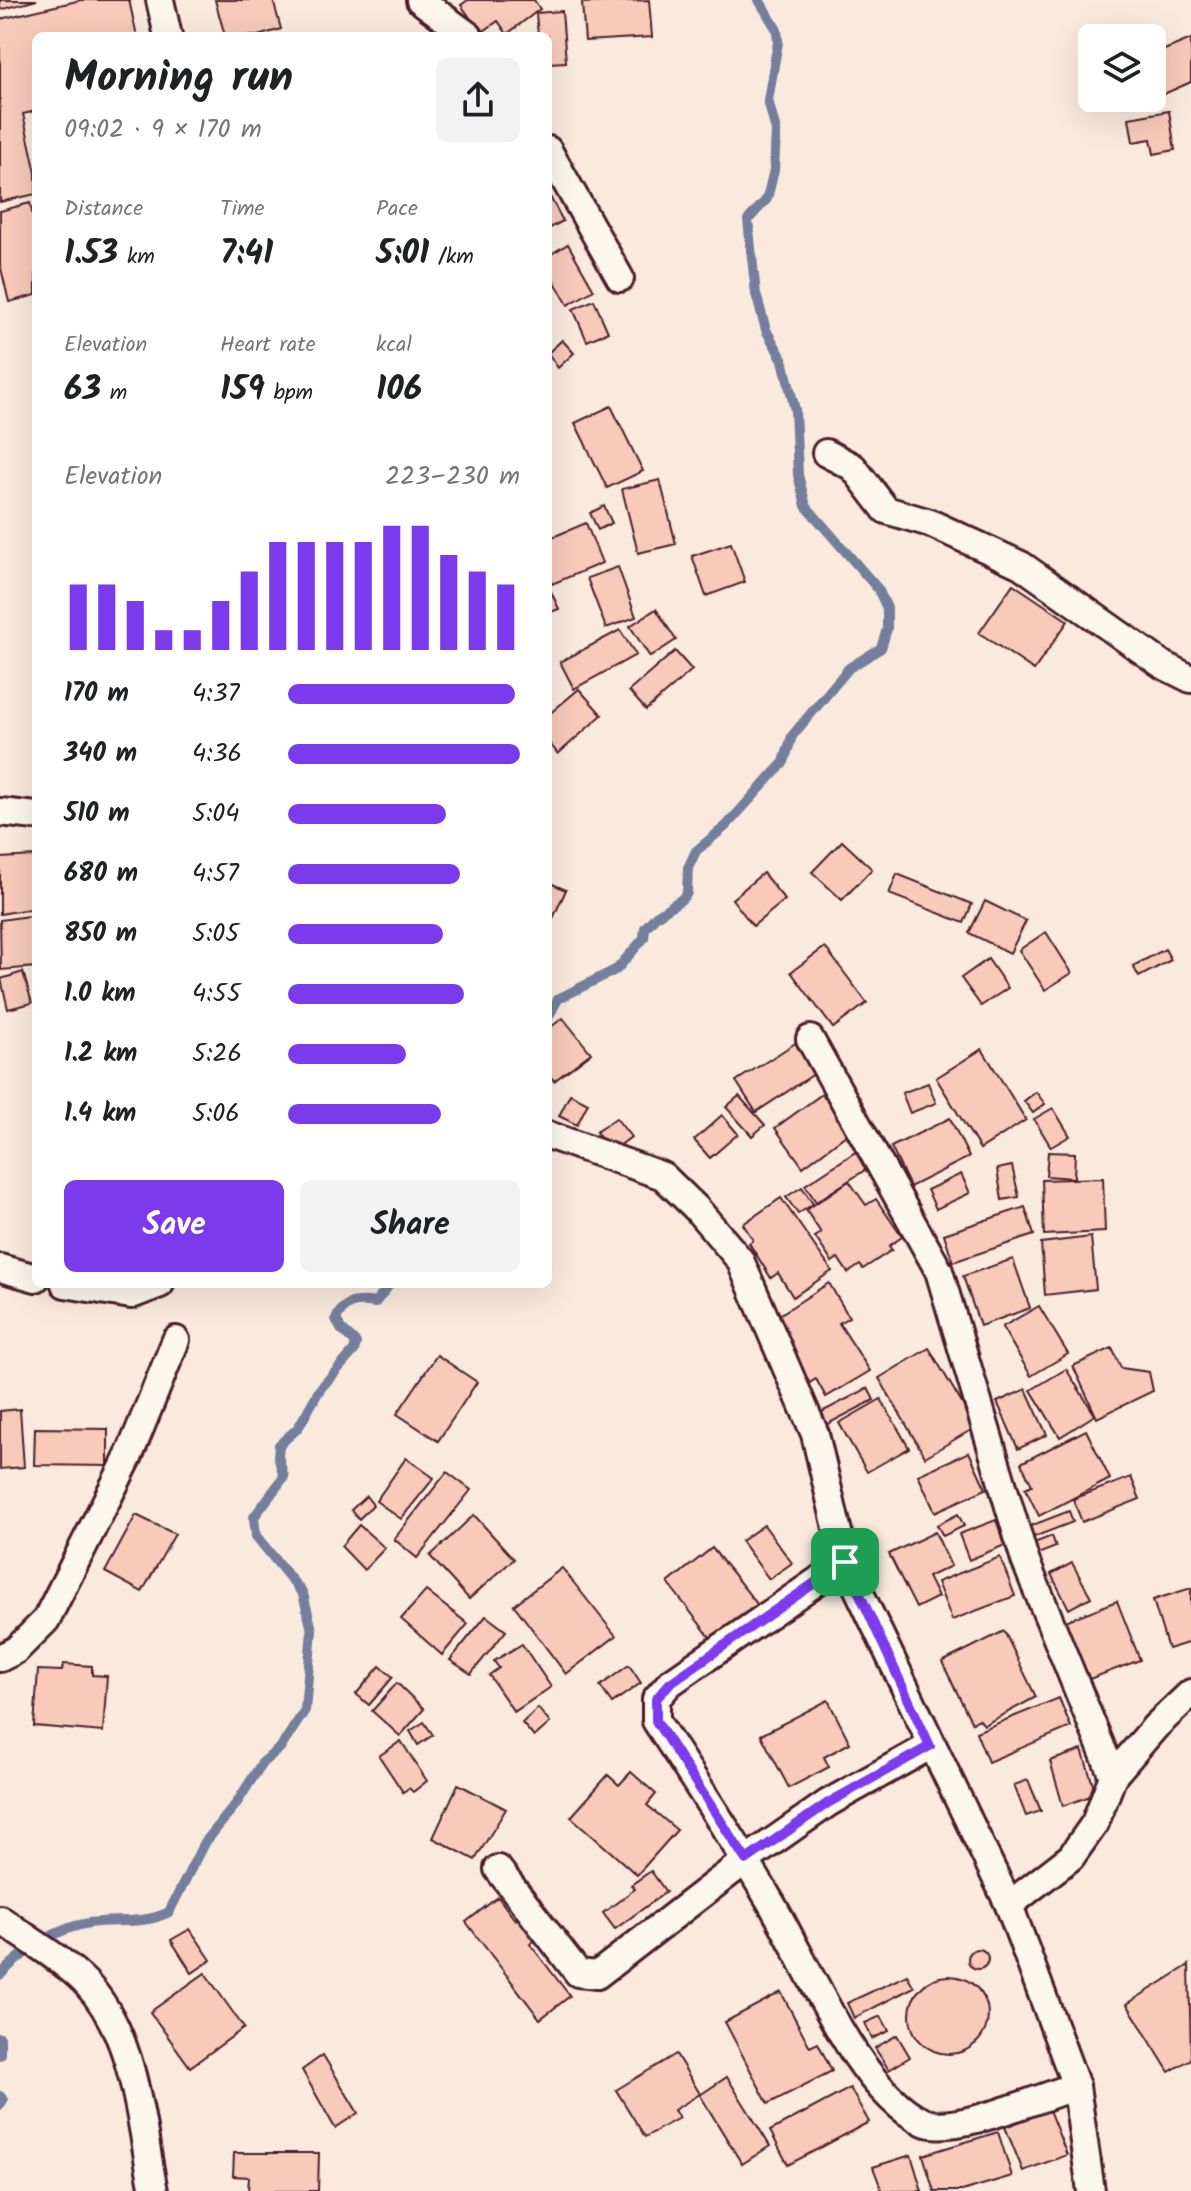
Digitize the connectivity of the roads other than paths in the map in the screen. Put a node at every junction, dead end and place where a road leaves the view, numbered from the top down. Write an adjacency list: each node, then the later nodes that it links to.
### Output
1 (160, 0): 3 (street)
2 (420, 0): 4 (street)
3 (167, 32)
4 (464, 32)
5 (552, 157): 6 (street)
6 (620, 278)
7 (826, 453): 8 (street)
8 (1191, 679)
9 (0, 812): 10 (street)
10 (32, 816)
11 (810, 1039): 22 (street)
12 (552, 1136): 18 (street)
13 (0, 1268): 14 (street)
14 (32, 1277)
15 (89, 1288): 16 (street)
16 (149, 1288)
17 (176, 1340): 19 (street)
18 (845, 1562): 21 (street); 23 (street)
19 (0, 1658)
20 (1191, 1693): 22 (street)
21 (930, 1746): 23 (street); 25 (street)
22 (1113, 1776): 25 (street)
23 (746, 1860): 24 (street); 27 (street)
24 (498, 1869)
25 (1009, 1905): 27 (street)
26 (0, 1919): 28 (street)
27 (1076, 2086): 29 (street)
28 (154, 2191)
29 (1091, 2191)

